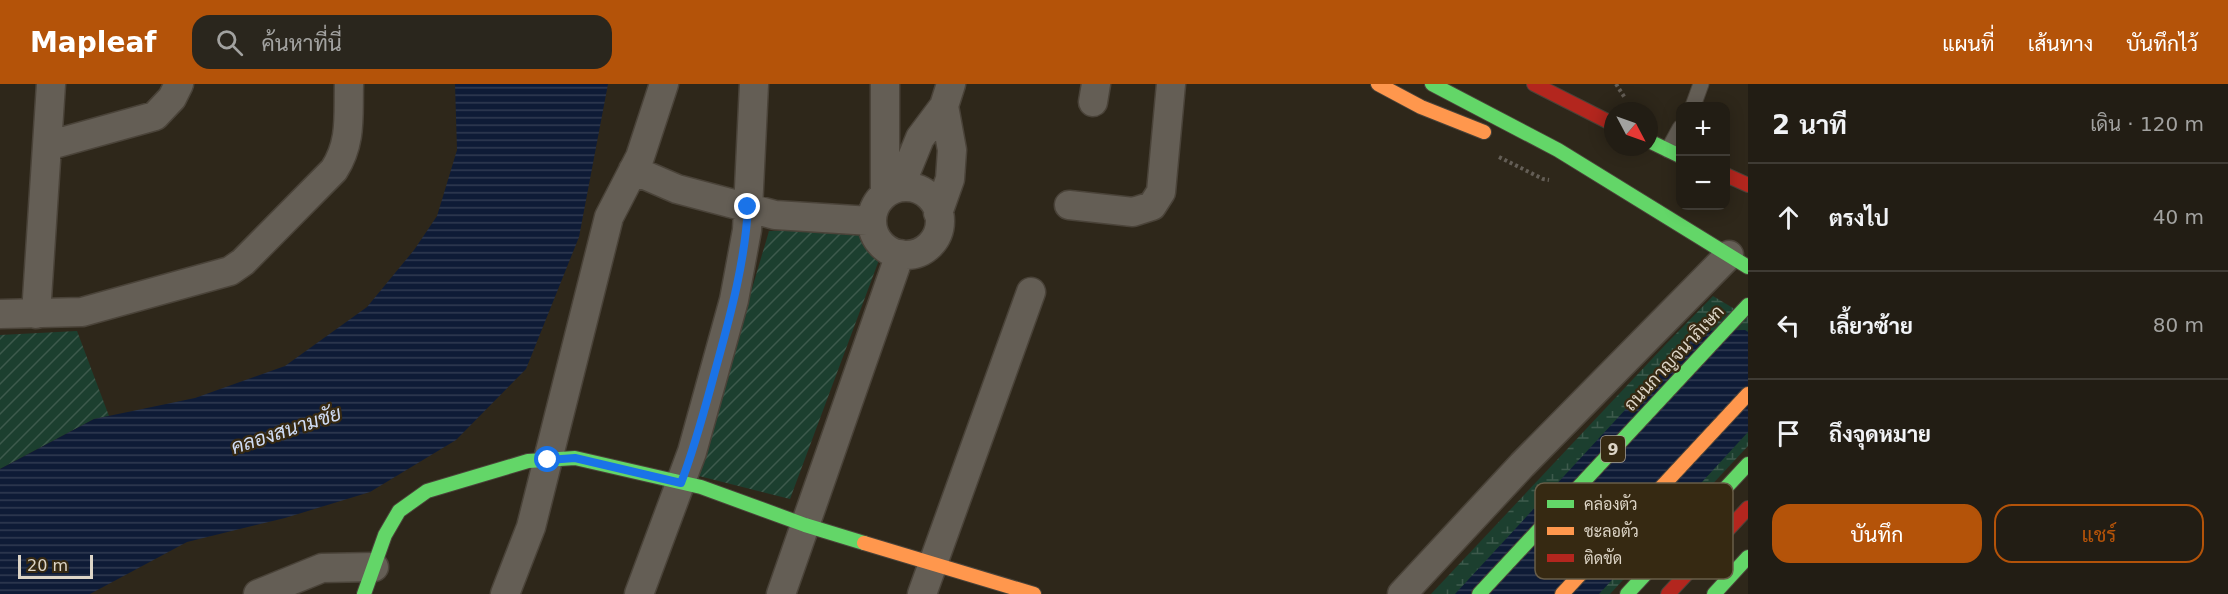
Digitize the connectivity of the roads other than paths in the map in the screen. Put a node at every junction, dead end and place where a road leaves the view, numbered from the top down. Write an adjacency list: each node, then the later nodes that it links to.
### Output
1 (51, 84): 18 (street)
2 (179, 84): 18 (street)
3 (349, 84): 34 (street)
4 (664, 84): 21 (street)
5 (754, 84): 26 (street)
6 (885, 84): 24 (street)
7 (1171, 84): 25 (street)
8 (1378, 84): 19 (main road)
9 (1432, 84): 19 (main road)
10 (1534, 84): 16 (main road)
11 (1701, 84): 14 (lane)
12 (947, 95): 24 (street); 27 (street)
13 (1598, 98): 15 (main road)
14 (1694, 102)
15 (1604, 109)
16 (1604, 119)
17 (1658, 145): 20 (main road)
18 (47, 146): 34 (street)
19 (1558, 150): 30 (main road)
20 (1674, 153)
21 (633, 170): 26 (street); 36 (street)
22 (1730, 177): 23 (main road)
23 (1748, 185)
24 (892, 190): 27 (street); 28 (street)
25 (1069, 205)
26 (748, 207): 28 (street); 38 (street)
27 (938, 213): 29 (street)
28 (872, 221): 29 (street)
29 (900, 254): 44 (street)
30 (1738, 261): 61 (street)
31 (1031, 292): 47 (street)
32 (1748, 305): 39 (main road, ถนนกาญจนาภิเษก / 9)
33 (0, 314): 34 (street)
34 (36, 314)
35 (1748, 394): 40 (main road)
36 (548, 460): 38 (main road); 48 (main road); 56 (street)
37 (1748, 464): 41 (main road)
38 (681, 483): 44 (main road); 57 (street)
39 (1582, 483)
40 (1665, 483)
41 (1730, 483)
42 (1748, 508): 43 (main road)
43 (1733, 524)
44 (805, 525): 47 (main road); 58 (street)
45 (1535, 534): 62 (main road, ถนนกาญจนาภิเษก / 9)
46 (1748, 557): 49 (main road)
47 (933, 564): 59 (street); 60 (main road)
48 (374, 567): 54 (street); 55 (main road)
49 (1733, 573)
50 (1576, 579): 63 (main road)
51 (1641, 579): 64 (main road)
52 (1682, 579): 65 (main road)
53 (1728, 579): 66 (main road)
54 (258, 594)
55 (364, 594)
56 (505, 594)
57 (639, 594)
58 (781, 594)
59 (922, 594)
60 (1034, 594)
61 (1402, 594)
62 (1479, 594)
63 (1562, 594)
64 (1627, 594)
65 (1668, 594)
66 (1714, 594)

